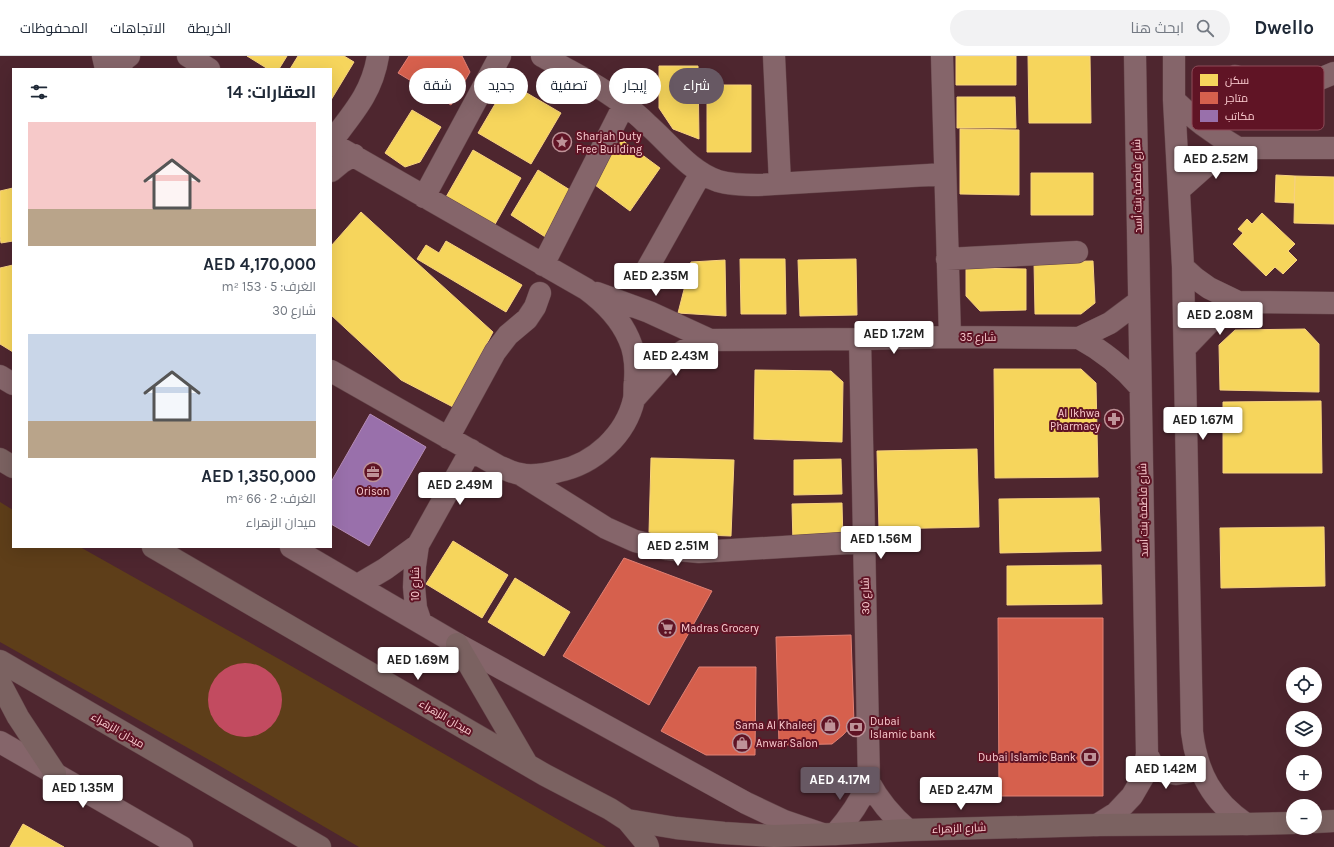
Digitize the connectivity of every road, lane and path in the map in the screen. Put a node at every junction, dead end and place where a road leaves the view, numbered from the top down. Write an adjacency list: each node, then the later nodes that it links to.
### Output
1 (103, 56): 11 (street)
2 (129, 56): 12 (street)
3 (188, 56): 13 (street)
4 (378, 56): 20 (street)
5 (500, 56): 30 (street)
6 (542, 56): 17 (street)
7 (774, 56): 28 (street)
8 (942, 56): 27 (street)
9 (1135, 56): 38 (street, شارع فاطمة بنت أسد)
10 (1174, 56): 16 (street)
11 (106, 68)
12 (119, 68)
13 (207, 68)
14 (1334, 73): 15 (street)
15 (1324, 77)
16 (1174, 100): 18 (street); 29 (street)
17 (624, 105): 26 (street); 33 (street)
18 (1192, 117)
19 (1209, 130): 22 (street)
20 (332, 141)
21 (332, 143): 24 (street)
22 (1238, 148): 23 (street); 29 (street)
23 (1334, 148)
24 (354, 155): 25 (street); 30 (street)
25 (332, 171)
26 (701, 173): 28 (street); 35 (street)
27 (944, 174): 28 (street); 32 (street)
28 (780, 183)
29 (1179, 190): 34 (street)
30 (424, 196): 33 (street)
31 (1077, 252): 32 (street)
32 (947, 259): 41 (street)
33 (543, 265): 36 (street)
34 (1183, 267): 39 (street); 45 (street)
35 (646, 271)
36 (586, 289): 44 (street); 50 (street)
37 (540, 293): 51 (street)
38 (1138, 302): 42 (street, شارع 35); 49 (street, شارع فاطمة بنت أسد)
39 (1238, 302): 40 (street); 45 (street)
40 (1334, 303)
41 (950, 337): 42 (street, شارع 35); 43 (street, شارع 35)
42 (1079, 338): 49 (street, شارع 35)
43 (860, 339): 44 (street, شارع 35); 56 (street, شارع 30)
44 (710, 340): 50 (street)
45 (1184, 348): 67 (street)
46 (332, 372): 51 (street)
47 (0, 376): 48 (street)
48 (12, 383)
49 (1140, 387): 66 (street, شارع فاطمة بنت أسد)
50 (634, 399): 55 (street)
51 (448, 438): 52 (street)
52 (471, 450): 55 (street); 57 (street, شارع 10)
53 (0, 459): 54 (main road)
54 (12, 465)
55 (520, 474): 56 (street)
56 (864, 542): 70 (street, شارع 30)
57 (418, 545): 60 (street, شارع 10); 61 (street, شارع 10)
58 (155, 548): 68 (main road, ميدان الزهراء)
59 (293, 548): 60 (street)
60 (358, 585): 61 (street)
61 (421, 622): 62 (street)
62 (457, 644): 68 (main road); 78 (street)
63 (0, 661): 80 (main road, ميدان الزهراء)
64 (0, 683): 69 (main road)
65 (0, 742): 69 (street)
66 (1147, 754): 67 (street); 76 (street, شارع فاطمة بنت أسد)
67 (1198, 764): 75 (street)
68 (528, 765): 71 (main road, ميدان الزهراء)
69 (55, 773): 79 (street)
70 (869, 782): 77 (street, شارع 30); 78 (street, شارع 30)
71 (627, 820): 78 (main road, شارع الزهراء); 81 (main road, ميدان الزهراء)
72 (1334, 821): 73 (main road)
73 (1322, 822)
74 (1286, 823): 75 (main road, شارع الزهراء)
75 (1246, 824): 76 (main road, شارع الزهراء)
76 (1097, 825): 77 (main road, شارع الزهراء)
77 (908, 830): 78 (main road, شارع الزهراء)
78 (829, 835)
79 (182, 847)
80 (320, 847)
81 (648, 847)

